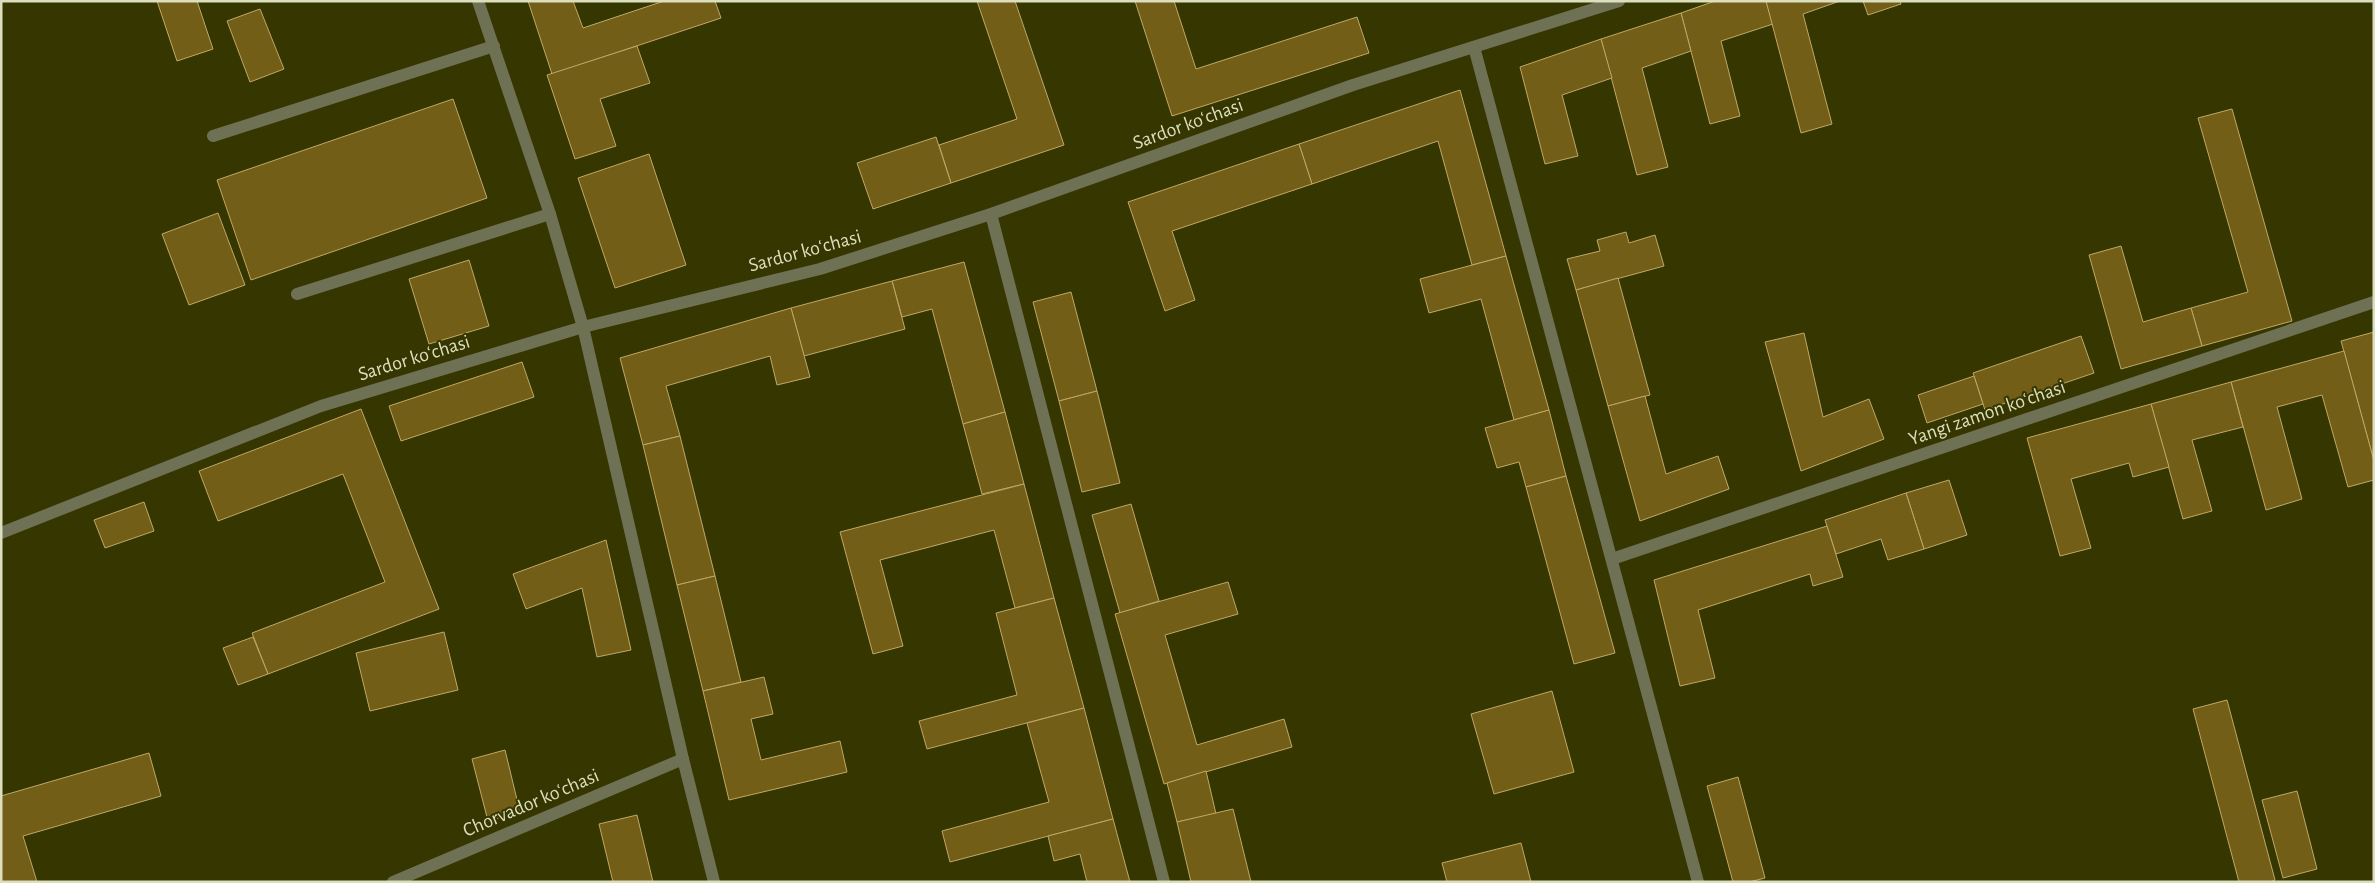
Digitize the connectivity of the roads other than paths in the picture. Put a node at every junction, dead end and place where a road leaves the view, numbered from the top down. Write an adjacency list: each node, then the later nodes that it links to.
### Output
1 (478, 1): 3 (street)
2 (1619, 1): 4 (street, Sardor koʻchasi)
3 (494, 46): 5 (street); 6 (street)
4 (1474, 47): 7 (street, Sardor koʻchasi); 12 (street)
5 (213, 136)
6 (550, 214): 8 (street); 10 (street)
7 (991, 214): 10 (street, Sardor koʻchasi); 16 (street)
8 (297, 294)
9 (2374, 302): 12 (street, Yangi zamon koʻchasi)
10 (583, 326): 11 (street, Sardor koʻchasi); 13 (street)
11 (1, 533)
12 (1612, 559): 17 (street)
13 (683, 759): 14 (street, Chorvador koʻchasi); 15 (street)
14 (393, 882)
15 (714, 882)
16 (1164, 882)
17 (1698, 882)

